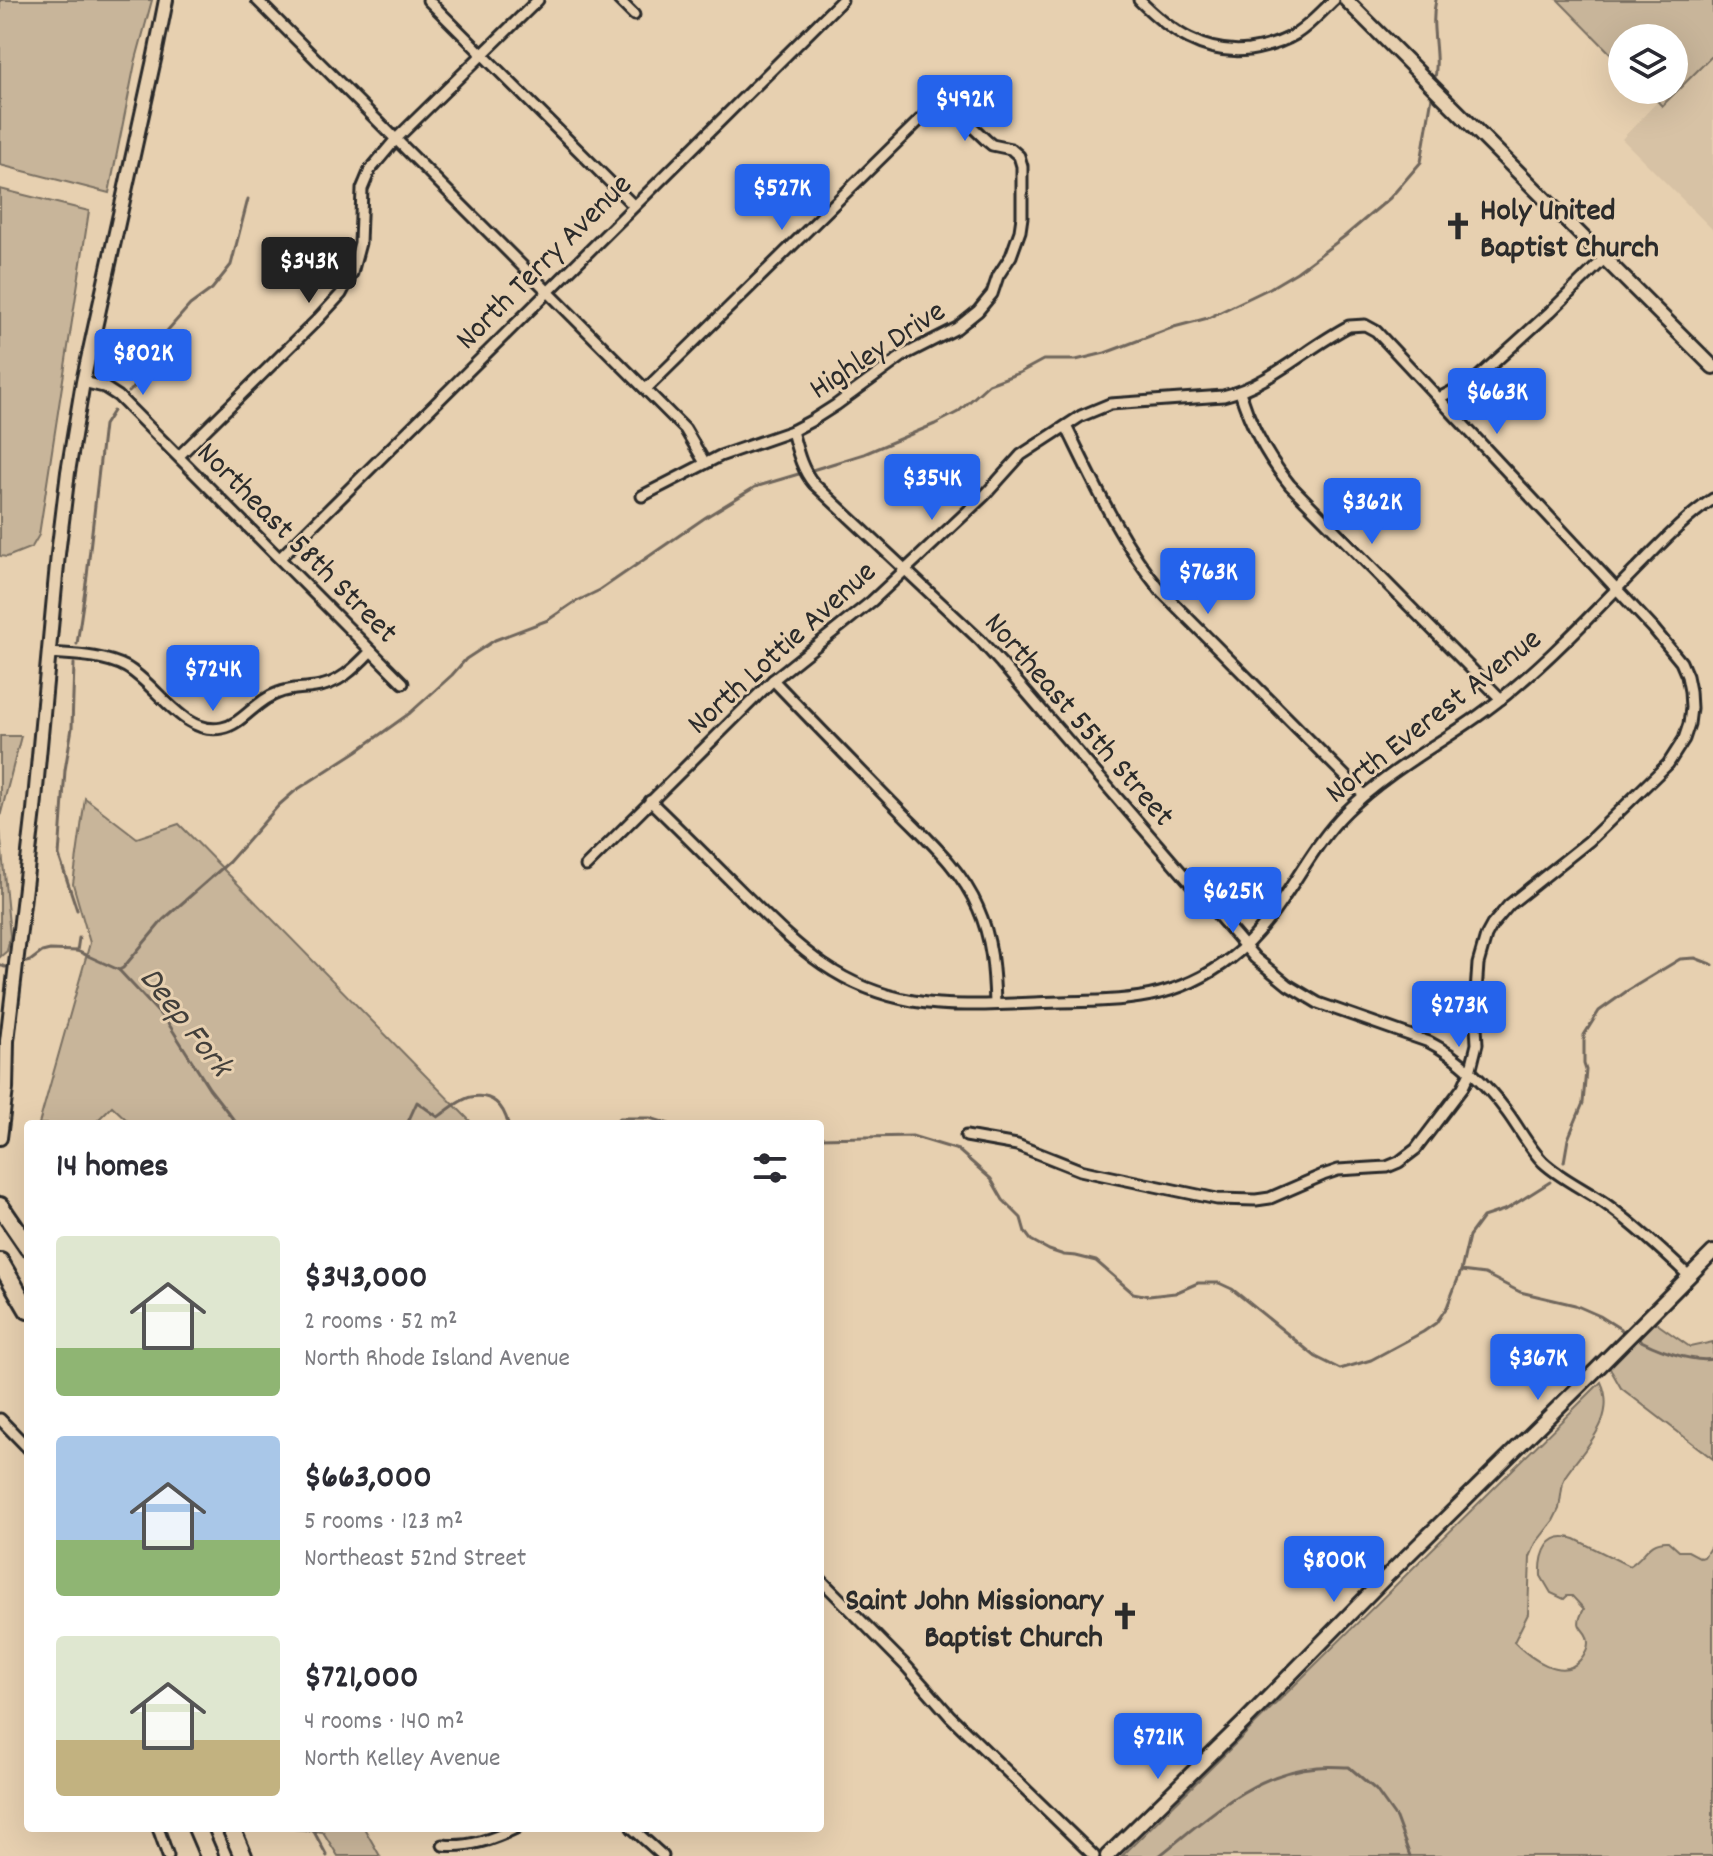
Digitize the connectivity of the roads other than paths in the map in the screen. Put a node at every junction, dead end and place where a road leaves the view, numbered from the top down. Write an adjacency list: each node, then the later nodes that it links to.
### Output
1 (166, 0): 17 (street)
2 (257, 0): 12 (street)
3 (428, 0): 11 (street)
4 (538, 0): 11 (street)
5 (619, 0): 10 (street)
6 (842, 0): 13 (street, North Terry Avenue)
7 (1139, 0): 8 (street)
8 (1334, 0)
9 (1346, 0): 14 (street)
10 (634, 15)
11 (483, 54): 12 (street); 13 (street)
12 (396, 139): 15 (street); 23 (street)
13 (634, 206): 15 (street, North Terry Avenue)
14 (1604, 259): 16 (street); 20 (street)
15 (547, 292): 18 (street); 27 (street, North Terry Avenue)
16 (1713, 367)
17 (83, 382): 23 (street, Northeast 58th Street); 31 (street)
18 (646, 389): 22 (street, Highley Drive); 24 (street)
19 (1240, 392): 20 (street, North Lottie Avenue); 21 (street, North Lottie Avenue); 34 (street)
20 (1439, 398): 29 (street)
21 (1066, 426): 28 (street, North Lottie Avenue); 35 (street)
22 (792, 431): 24 (street, Highley Drive); 28 (street, Northeast 55th Street)
23 (179, 456): 27 (street, Northeast 58th Street)
24 (705, 463): 25 (street, Highley Drive)
25 (642, 496)
26 (1713, 499): 29 (street, North Everest Avenue)
27 (280, 558): 30 (street, Northeast 58th Street)
28 (905, 570): 32 (street, North Lottie Avenue); 38 (street, Northeast 55th Street)
29 (1616, 590): 34 (street, North Everest Avenue); 42 (street)
30 (371, 651): 31 (street); 33 (street, Northeast 58th Street)
31 (48, 653): 40 (street)
32 (773, 680): 36 (street, North Lottie Avenue); 39 (street)
33 (403, 683)
34 (1501, 699): 35 (street, North Everest Avenue)
35 (1364, 795): 38 (street, North Everest Avenue)
36 (650, 801): 37 (street, North Lottie Avenue); 39 (street, North Everest Avenue)
37 (586, 866)
38 (1245, 946): 39 (street, North Everest Avenue); 42 (street, Northeast 55th Street)
39 (995, 1004)
40 (7, 1041): 41 (street); 44 (street)
41 (0, 1067)
42 (1470, 1072): 43 (street); 49 (street, Northeast 55th Street)
43 (966, 1136)
44 (0, 1138)
45 (3, 1211): 46 (highway)
46 (24, 1241)
47 (1713, 1252): 49 (street)
48 (0, 1262): 50 (highway)
49 (1689, 1276): 65 (street)
50 (24, 1303)
51 (0, 1419): 52 (street)
52 (24, 1444)
53 (824, 1583): 64 (street)
54 (159, 1832): 60 (street)
55 (199, 1832): 61 (highway)
56 (233, 1832): 62 (highway)
57 (507, 1832): 59 (street)
58 (636, 1832): 63 (street)
59 (443, 1845)
60 (168, 1856)
61 (209, 1856)
62 (243, 1856)
63 (663, 1856)
64 (1094, 1856)
65 (1107, 1856)

